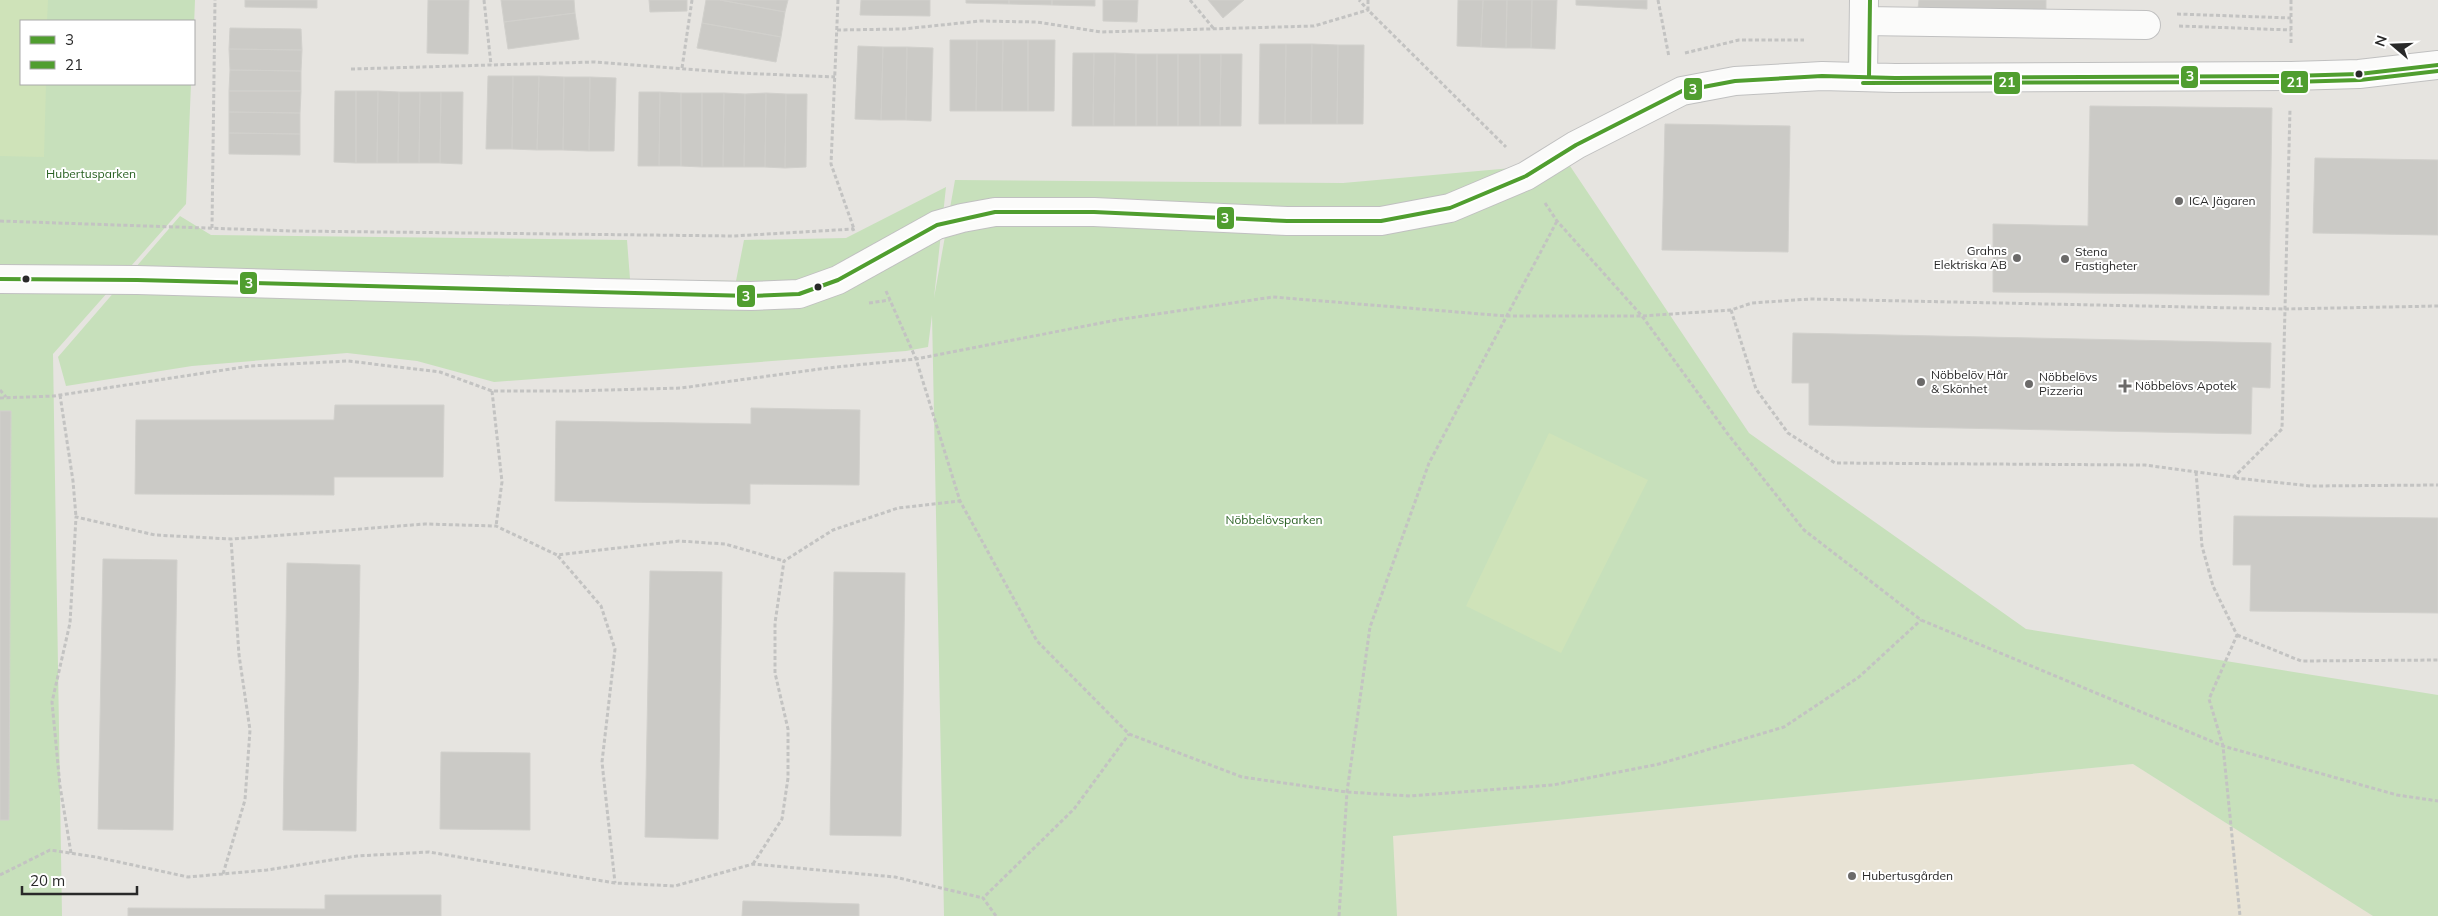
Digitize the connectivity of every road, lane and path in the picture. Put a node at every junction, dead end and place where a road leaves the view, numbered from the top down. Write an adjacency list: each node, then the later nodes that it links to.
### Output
1 (215, 0): 30 (path)
2 (484, 0): 19 (path)
3 (692, 0): 21 (path)
4 (838, 0): 16 (path)
5 (1190, 0): 15 (path)
6 (1359, 0): 10 (path)
7 (1368, 0): 10 (path)
8 (1658, 0): 18 (path)
9 (2291, 0): 13 (path)
10 (1368, 10): 15 (path); 26 (path)
11 (1864, 11): 14 (street); 25 (street)
12 (2172, 14): 13 (path)
13 (2291, 18): 17 (path)
14 (2146, 25): 17 (path)
15 (1214, 29): 16 (path)
16 (837, 30): 24 (path)
17 (2291, 30): 23 (path)
18 (1669, 57)
19 (490, 65): 21 (path); 22 (path)
20 (2438, 65): 23 (street)
21 (682, 68): 24 (path)
22 (350, 69)
23 (2291, 76): 25 (street); 35 (path)
24 (835, 77): 31 (path)
25 (1864, 77): 32 (street)
26 (1510, 150)
27 (0, 221): 30 (path)
28 (1556, 222): 37 (path)
29 (861, 227): 31 (path)
30 (212, 228): 31 (path)
31 (853, 230): 32 (path)
32 (873, 260): 33 (street); 39 (path)
33 (0, 279)
34 (2438, 306): 35 (path)
35 (2285, 308): 36 (path); 46 (path)
36 (1731, 310): 38 (path); 45 (path)
37 (1506, 316): 38 (path); 39 (path); 59 (path)
38 (1642, 316): 54 (path)
39 (916, 359): 41 (path); 48 (path)
40 (0, 390): 44 (path)
41 (492, 391): 42 (path); 50 (path)
42 (60, 395): 44 (path); 49 (path)
43 (0, 398): 44 (path)
44 (6, 398)
45 (2196, 472): 46 (path); 55 (path)
46 (2234, 478): 47 (path)
47 (2438, 485)
48 (960, 501): 53 (path); 57 (path)
49 (76, 517): 51 (path); 61 (path)
50 (496, 526): 51 (path); 52 (path)
51 (231, 539): 63 (path)
52 (557, 555): 53 (path); 65 (path)
53 (784, 561): 62 (path)
54 (1921, 620): 58 (path); 59 (path)
55 (2237, 635): 56 (path); 58 (path)
56 (2438, 660)
57 (1129, 734): 59 (path); 66 (path)
58 (2222, 746): 60 (path); 69 (path)
59 (1346, 792): 68 (path)
60 (2438, 801)
61 (71, 853): 63 (path); 64 (path)
62 (753, 864): 65 (path); 66 (path)
63 (223, 874): 65 (path)
64 (0, 875)
65 (615, 883)
66 (983, 898): 67 (path)
67 (996, 916)
68 (1339, 916)
69 (2240, 916)

